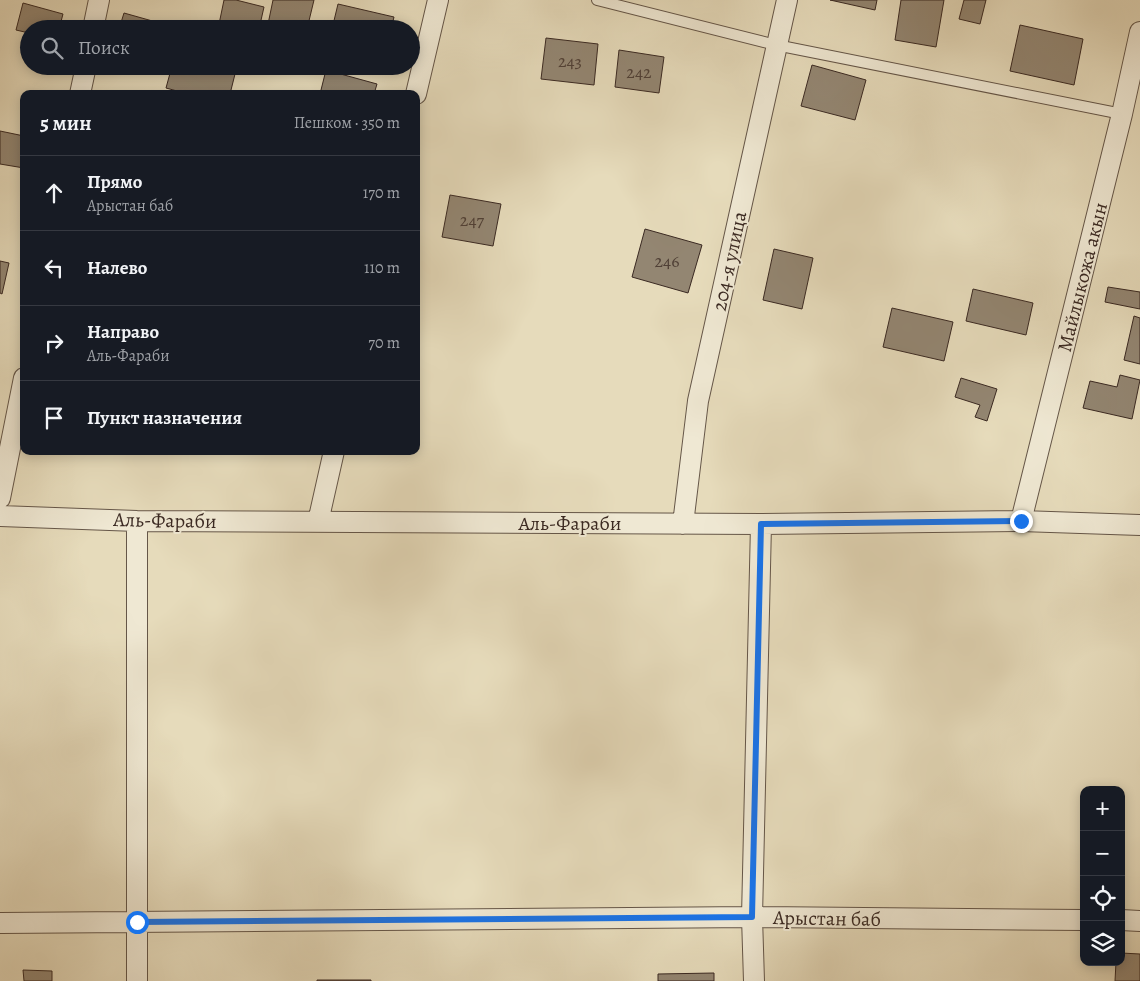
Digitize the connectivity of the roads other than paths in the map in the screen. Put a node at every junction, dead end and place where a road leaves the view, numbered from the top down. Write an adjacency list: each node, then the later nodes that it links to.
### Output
1 (99, 0): 5 (street)
2 (438, 0): 10 (street)
3 (597, 0): 7 (lane)
4 (787, 0): 7 (street, 204-я улица)
5 (95, 20)
6 (1140, 32): 11 (street, Майлыкожа акын)
7 (776, 44): 11 (lane); 19 (street, 204-я улица)
8 (84, 75): 9 (street)
9 (81, 90)
10 (417, 90)
11 (1122, 114): 17 (street, Майлыкожа акын)
12 (20, 398): 14 (street)
13 (333, 455): 18 (street)
14 (0, 498)
15 (0, 516): 16 (street, Аль-Фараби)
16 (137, 521): 18 (street, Аль-Фараби); 26 (street)
17 (1021, 521): 20 (street, Аль-Фараби); 21 (street, Аль-Фараби)
18 (318, 522): 19 (street, Аль-Фараби)
19 (683, 524): 20 (street, Аль-Фараби)
20 (761, 524): 22 (street)
21 (1140, 525)
22 (752, 917): 23 (street, Арыстан баб); 26 (street, Арыстан баб); 29 (street)
23 (1080, 920)
24 (1125, 920): 25 (street)
25 (1140, 920)
26 (137, 922): 27 (street, Арыстан баб); 28 (street)
27 (0, 923)
28 (137, 981)
29 (754, 981)

